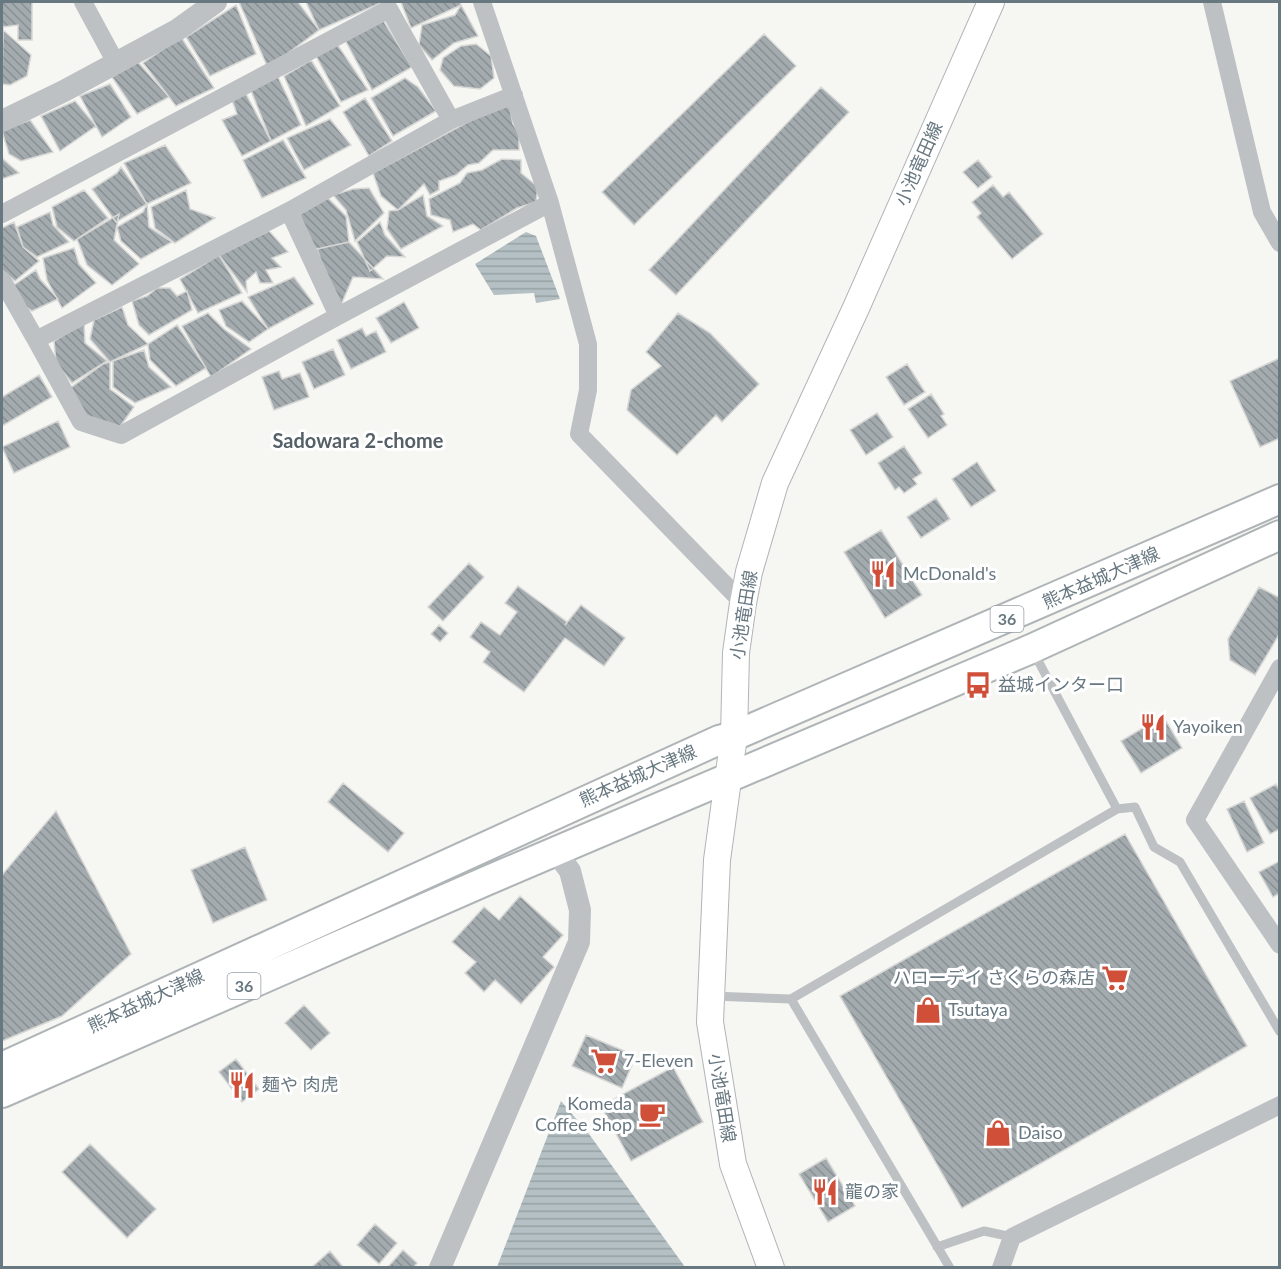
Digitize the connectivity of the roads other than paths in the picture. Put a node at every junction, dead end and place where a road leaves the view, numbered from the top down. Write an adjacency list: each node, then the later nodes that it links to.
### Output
1 (83, 2): 6 (street)
2 (216, 2): 6 (street)
3 (482, 2): 7 (street)
4 (991, 2): 19 (main road, 小池竜田線)
5 (1212, 2): 13 (street)
6 (116, 63): 9 (street)
7 (514, 95): 8 (street); 10 (street)
8 (451, 120): 11 (street); 12 (street)
9 (2, 121)
10 (550, 203): 15 (street); 19 (street)
11 (289, 212): 15 (street); 16 (street)
12 (2, 214)
13 (1280, 243)
14 (2, 280): 16 (street)
15 (338, 316): 16 (street)
16 (36, 340)
17 (1280, 499): 22 (main road, 熊本益城大津線 / 36)
18 (1280, 536): 20 (main road, 熊本益城大津線 / 36)
19 (743, 603): 22 (main road, 小池竜田線)
20 (1031, 649): 23 (main road, 熊本益城大津線 / 36); 24 (lane)
21 (1280, 668): 26 (street)
22 (734, 736): 23 (main road, 小池竜田線); 30 (main road, 熊本益城大津線 / 36)
23 (729, 777): 25 (main road, 熊本益城大津線 / 36); 27 (main road, 小池竜田線)
24 (1117, 808): 28 (lane); 29 (lane)
25 (556, 852): 31 (main road, 熊本益城大津線 / 36); 35 (street)
26 (1280, 945)
27 (711, 996): 28 (lane); 36 (main road, 小池竜田線)
28 (792, 999): 34 (lane)
29 (1280, 1032)
30 (2, 1067)
31 (2, 1093)
32 (1280, 1105): 33 (street)
33 (1012, 1237): 34 (lane); 38 (street)
34 (937, 1246): 37 (lane)
35 (440, 1268)
36 (771, 1268)
37 (950, 1268)
38 (1001, 1268)

